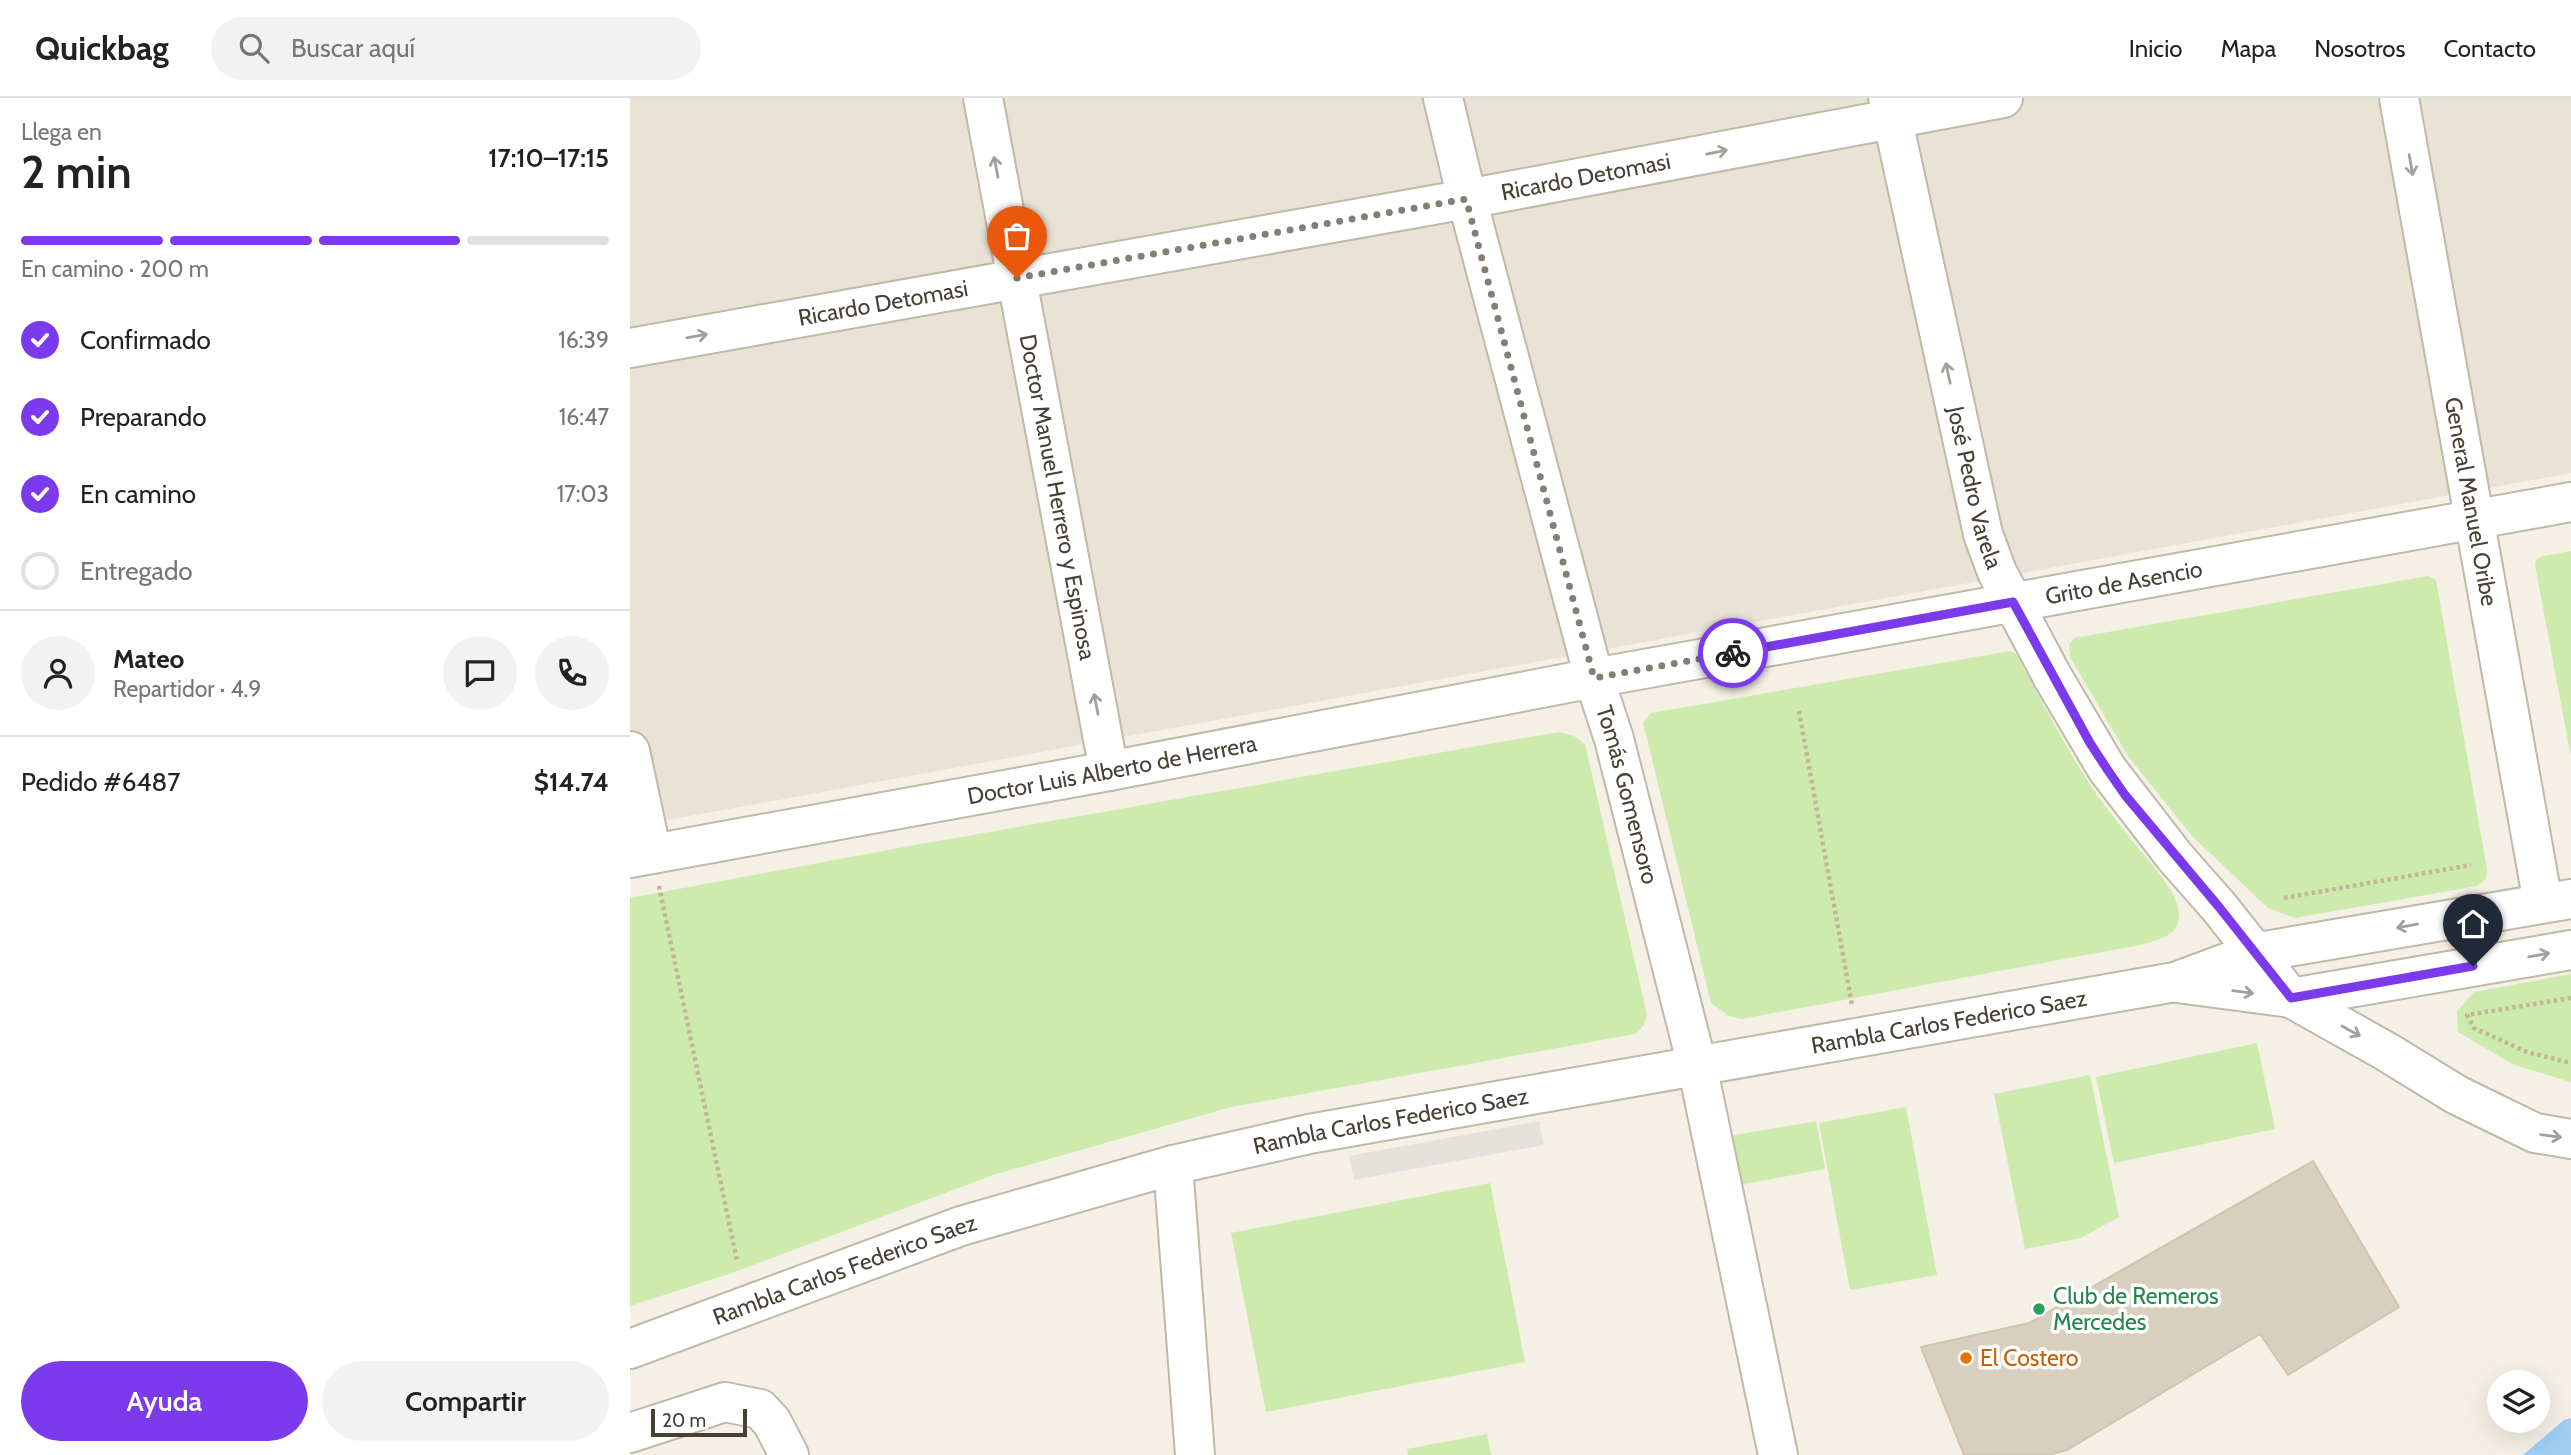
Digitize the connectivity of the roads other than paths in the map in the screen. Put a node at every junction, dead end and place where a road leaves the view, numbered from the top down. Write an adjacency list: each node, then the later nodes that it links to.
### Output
1 (983, 98): 7 (street, Doctor Manuel Herrero y Espinosa, one-way to 1)
2 (1443, 98): 6 (street, Tomás Gomensoro)
3 (2003, 98): 5 (street, Ricardo Detomasi)
4 (2399, 98): 10 (street, General Manuel Oribe, one-way to 10)
5 (1891, 109): 6 (street, Ricardo Detomasi, one-way to 5); 11 (street, José Pedro Varela, one-way to 5)
6 (1466, 199): 7 (street, Ricardo Detomasi); 12 (street, Tomás Gomensoro)
7 (1017, 278): 8 (street, Ricardo Detomasi, one-way to 7); 14 (street, Doctor Manuel Herrero y Espinosa, one-way to 7)
8 (630, 348)
9 (2571, 502): 10 (street, Grito de Asencio)
10 (2475, 519): 11 (street, Grito de Asencio); 16 (street, General Manuel Oribe)
11 (2013, 602): 12 (street, Grito de Asencio); 18 (street, José Pedro Varela)
12 (1594, 678): 14 (street, Doctor Luis Alberto de Herrera); 21 (street, Tomás Gomensoro)
13 (630, 751): 15 (street)
14 (1109, 771): 15 (street, Doctor Luis Alberto de Herrera)
15 (641, 856)
16 (2557, 901): 18 (street, Rambla Carlos Federico Saez, one-way to 18)
17 (2571, 950): 20 (street, Rambla Carlos Federico Saez, one-way to 17)
18 (2253, 953): 19 (street, Rambla Carlos Federico Saez); 20 (street, José Pedro Varela)
19 (2175, 982): 20 (street, Rambla Carlos Federico Saez, one-way to 20); 21 (street, Rambla Carlos Federico Saez)
20 (2291, 998): 22 (street, one-way to 22)
21 (1697, 1065): 23 (street, Rambla Carlos Federico Saez); 28 (street, Tomás Gomensoro)
22 (2571, 1139)
23 (1172, 1164): 24 (street, Rambla Carlos Federico Saez); 27 (street)
24 (630, 1349)
25 (630, 1433): 26 (street)
26 (789, 1455)
27 (1195, 1455)
28 (1778, 1455)

